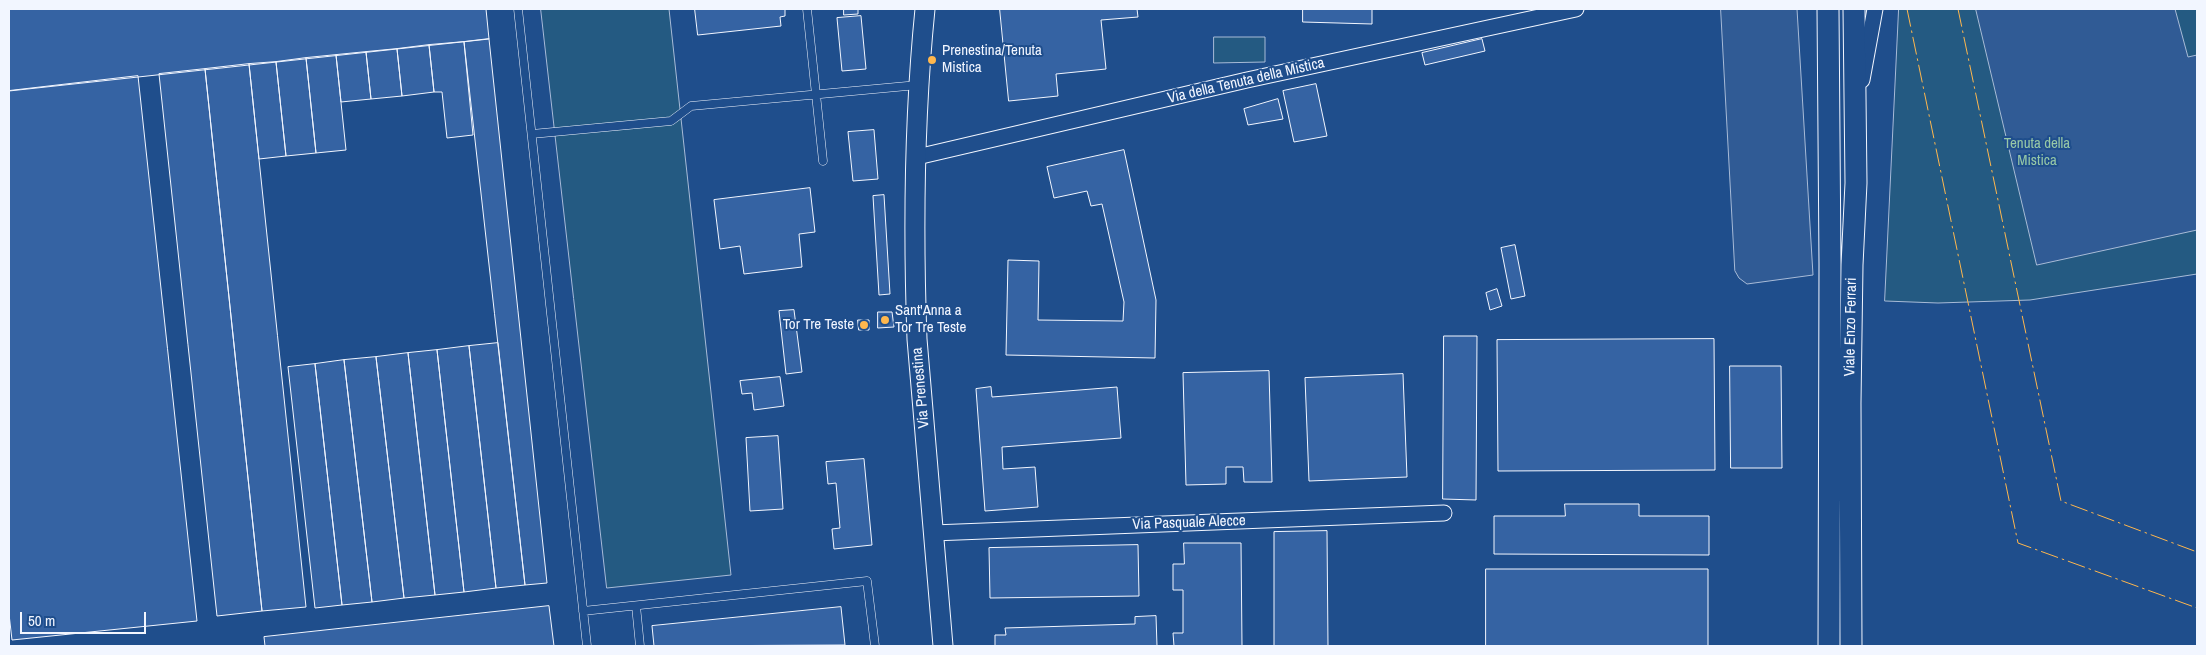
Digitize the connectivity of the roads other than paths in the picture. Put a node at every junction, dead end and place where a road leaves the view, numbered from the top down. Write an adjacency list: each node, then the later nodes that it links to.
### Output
1 (518, 9): 11 (lane)
2 (807, 9): 9 (lane)
3 (925, 9): 8 (street, Via Prenestina)
4 (1576, 9): 12 (street, Via della Tenuta della Mistica)
5 (1828, 9): 22 (main road, Viale Enzo Ferrari)
6 (1854, 9): 10 (main road, Viale Enzo Ferrari)
7 (1876, 9): 10 (street)
8 (918, 85): 9 (lane); 12 (street, Via Prenestina)
9 (816, 95): 11 (lane); 13 (lane)
10 (1856, 108): 23 (main road, Viale Enzo Ferrari)
11 (532, 134): 17 (lane)
12 (917, 157): 15 (street, Via Prenestina)
13 (823, 161)
14 (1444, 513): 15 (street, Via Pasquale Alecce)
15 (933, 533): 21 (street, Via Prenestina)
16 (636, 606): 17 (lane); 19 (lane); 20 (lane)
17 (584, 611): 18 (lane)
18 (587, 646)
19 (640, 646)
20 (875, 646)
21 (944, 646)
22 (1829, 646)
23 (1851, 646)

